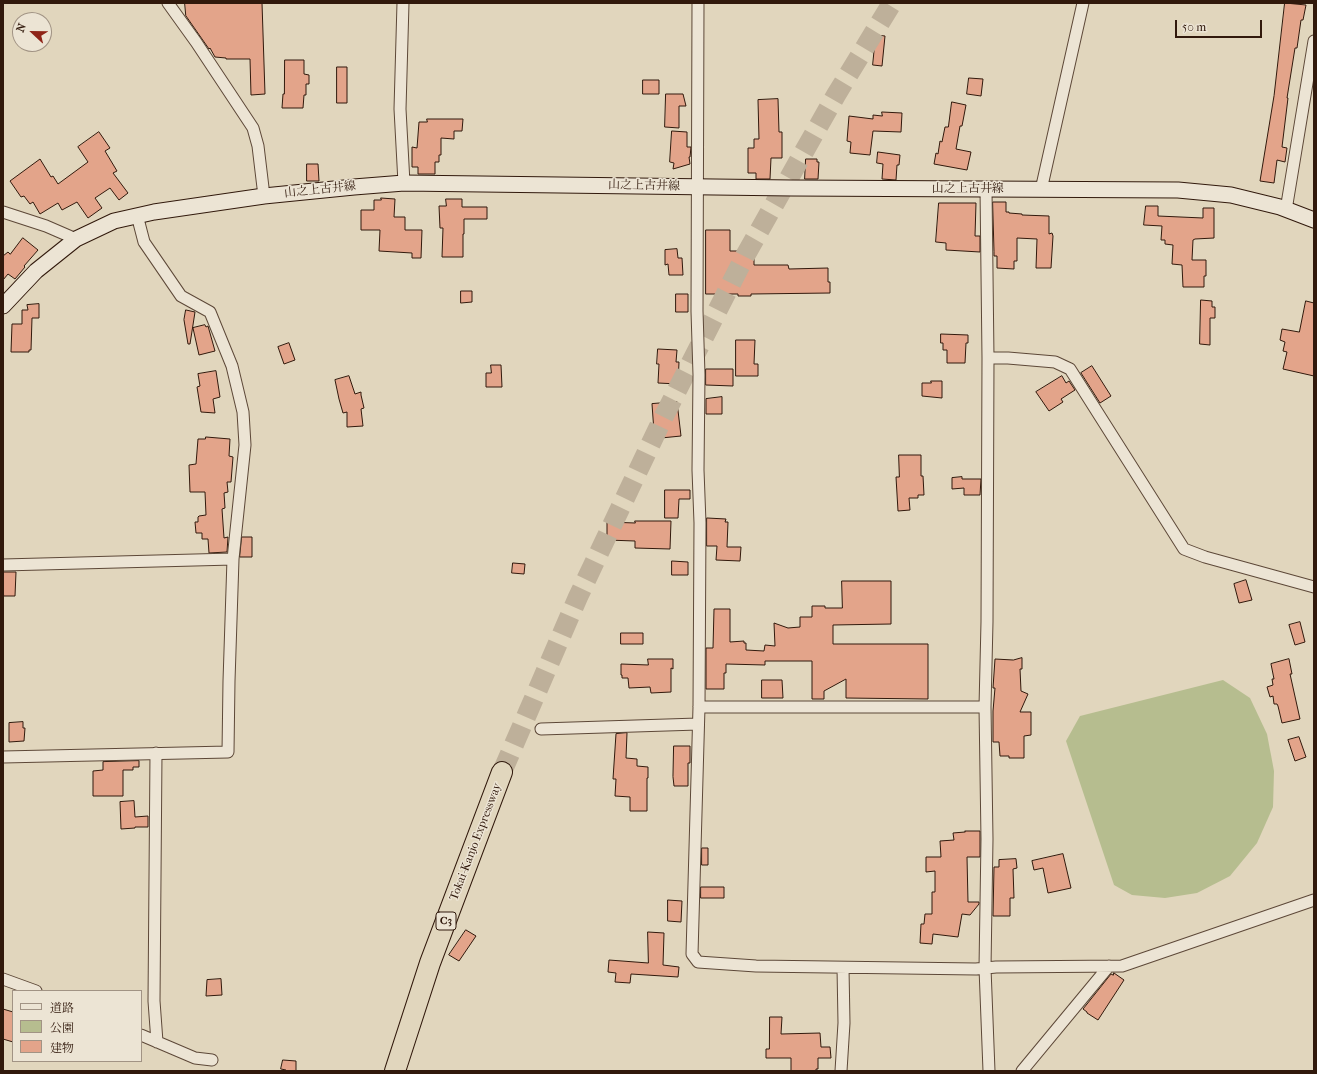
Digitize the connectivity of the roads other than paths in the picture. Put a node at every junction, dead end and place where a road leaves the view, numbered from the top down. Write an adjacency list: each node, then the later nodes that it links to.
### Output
1 (168, 3): 10 (street)
2 (403, 3): 6 (street)
3 (698, 3): 7 (street)
4 (1083, 3): 9 (street)
5 (1314, 41): 11 (street)
6 (404, 183): 7 (main road, 山之上古井線); 10 (main road, 山之上古井線)
7 (697, 186): 8 (main road, 山之上古井線); 21 (street)
8 (986, 189): 9 (main road, 山之上古井線); 17 (street)
9 (1041, 190): 11 (main road, 山之上古井線)
10 (264, 196): 13 (main road, 山之上古井線)
11 (1286, 210): 14 (main road, 山之上古井線)
12 (3, 212): 15 (street)
13 (137, 215): 15 (main road, 山之上古井線); 18 (street)
14 (1314, 220)
15 (76, 240): 16 (main road, 山之上古井線)
16 (3, 306)
17 (988, 358): 20 (street); 22 (street)
18 (233, 559): 19 (street); 25 (street)
19 (3, 565)
20 (1314, 587)
21 (699, 707): 22 (street); 23 (street)
22 (985, 707): 31 (street)
23 (698, 724): 24 (street); 30 (street)
24 (541, 729)
25 (156, 753): 26 (street); 35 (street)
26 (3, 757)
27 (502, 772): 37 (highway, Tokai-Kanjo Expressway / C3)
28 (1314, 900): 29 (street)
29 (1109, 966): 31 (street); 40 (street)
30 (843, 968): 31 (street); 38 (street)
31 (985, 968): 39 (street)
32 (3, 979): 33 (street)
33 (33, 990)
34 (142, 1034): 35 (street)
35 (157, 1042): 36 (street)
36 (212, 1060)
37 (395, 1071)
38 (840, 1071)
39 (989, 1071)
40 (1022, 1071)

